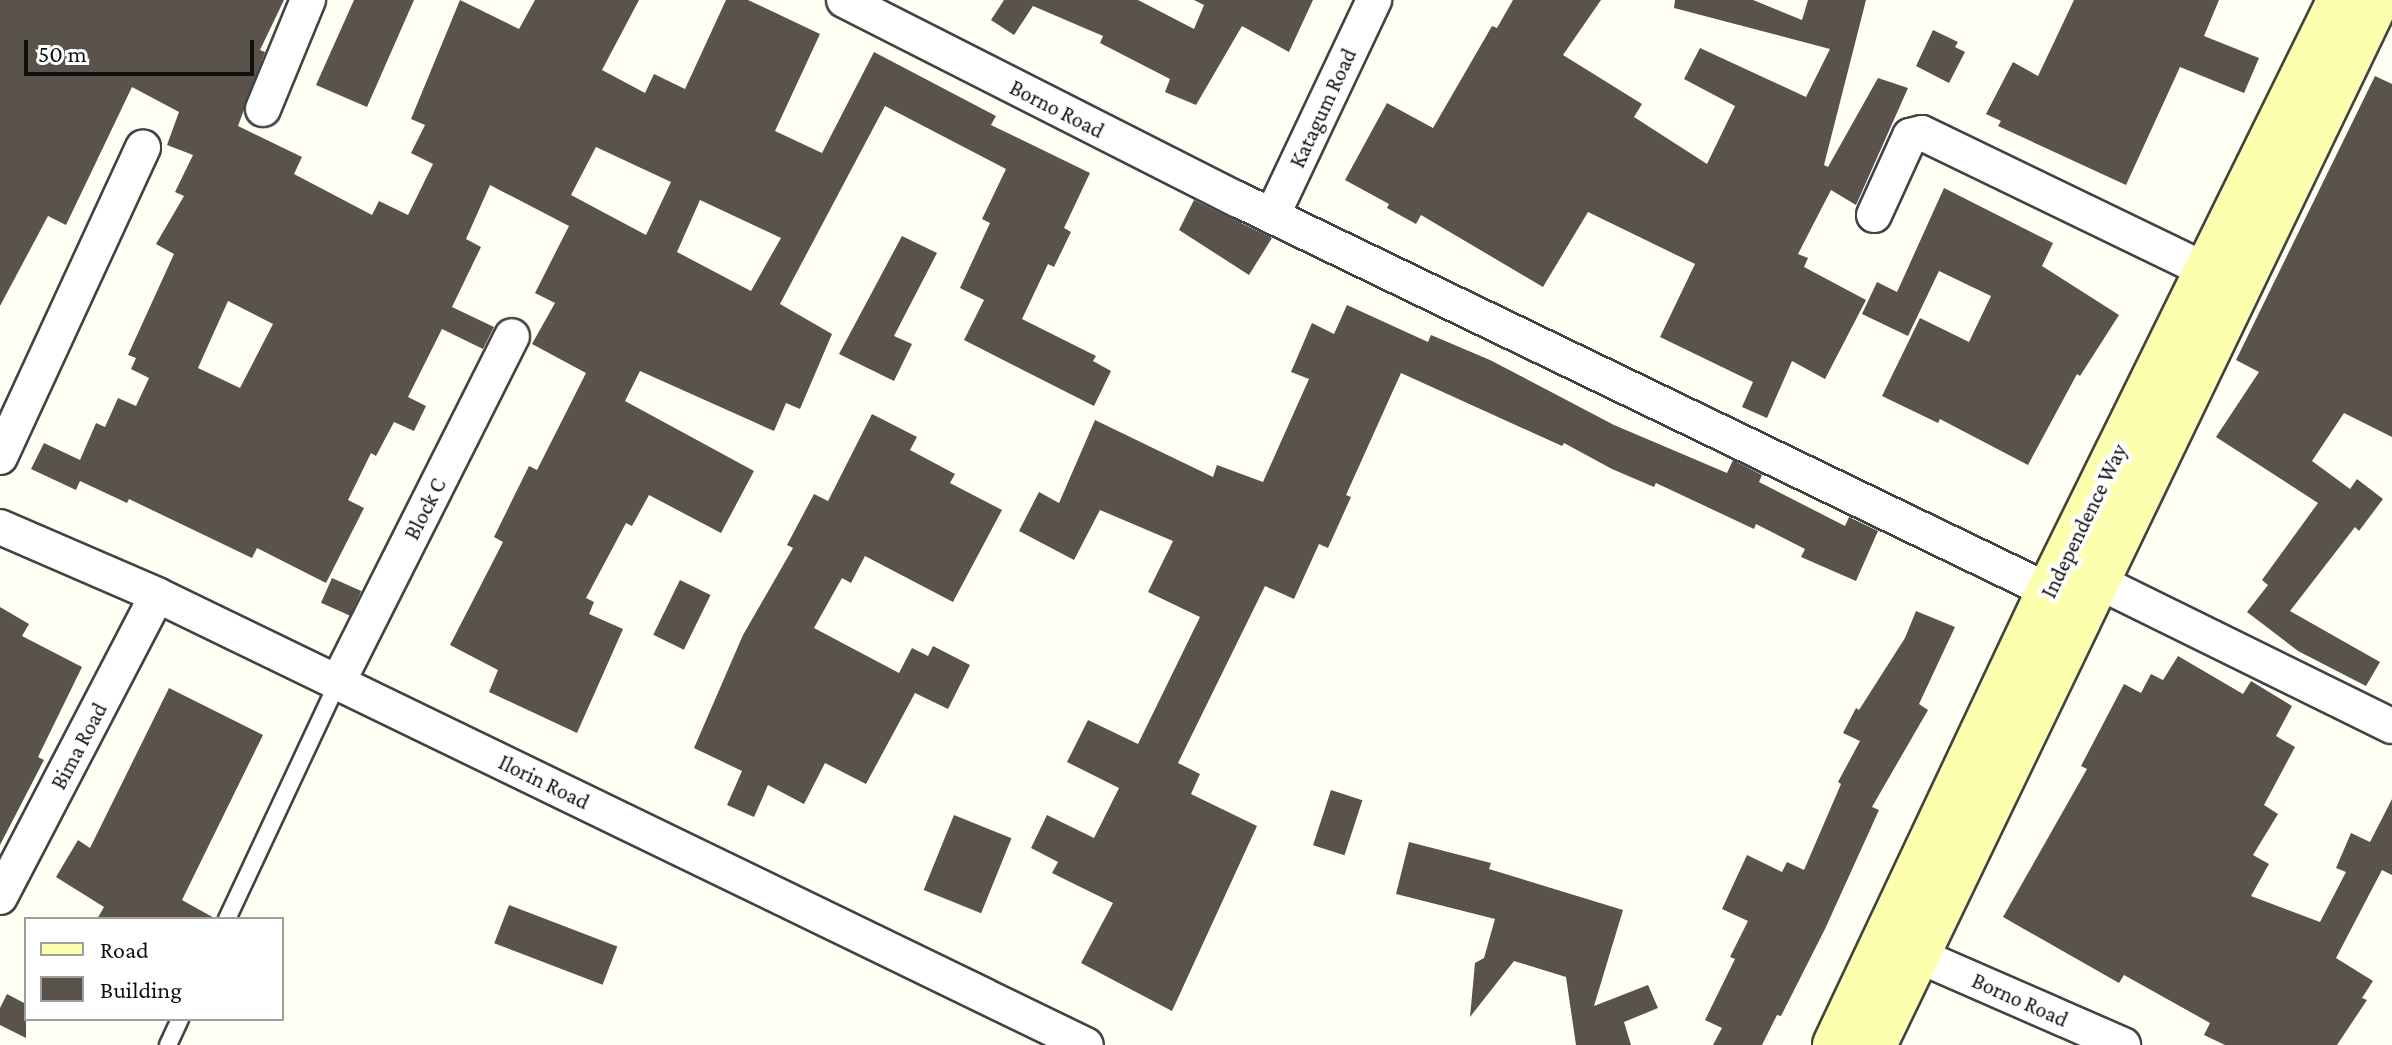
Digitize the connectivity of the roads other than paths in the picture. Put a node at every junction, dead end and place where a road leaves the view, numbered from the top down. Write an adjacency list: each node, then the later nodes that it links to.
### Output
1 (308, 0): 6 (street)
2 (844, 0): 4 (street, Borno Road)
3 (1374, 0): 9 (street, Katagum Road)
4 (892, 12): 9 (street, Borno Road)
5 (2369, 12): 10 (main road, Independence Way); 14 (main road, Independence Way)
6 (263, 109)
7 (143, 147): 12 (street)
8 (1874, 215): 10 (street)
9 (1272, 216): 15 (street, Borno Road)
10 (2206, 270): 15 (main road, Independence Way)
11 (512, 336): 17 (street, Block C)
12 (0, 457)
13 (0, 527): 16 (street, Ilorin Road)
14 (2099, 582): 18 (street); 21 (main road, Independence Way)
15 (2049, 591): 25 (main road, Independence Way)
16 (157, 595): 17 (street, Ilorin Road); 19 (street, Bima Road)
17 (338, 682): 20 (lane); 24 (street, Ilorin Road)
18 (2392, 726)
19 (0, 897)
20 (228, 917)
21 (1917, 955): 26 (main road, Independence Way); 27 (street, Borno Road)
22 (179, 1021): 23 (lane)
23 (168, 1045)
24 (1086, 1045)
25 (1835, 1045)
26 (1874, 1045)
27 (2123, 1045)

